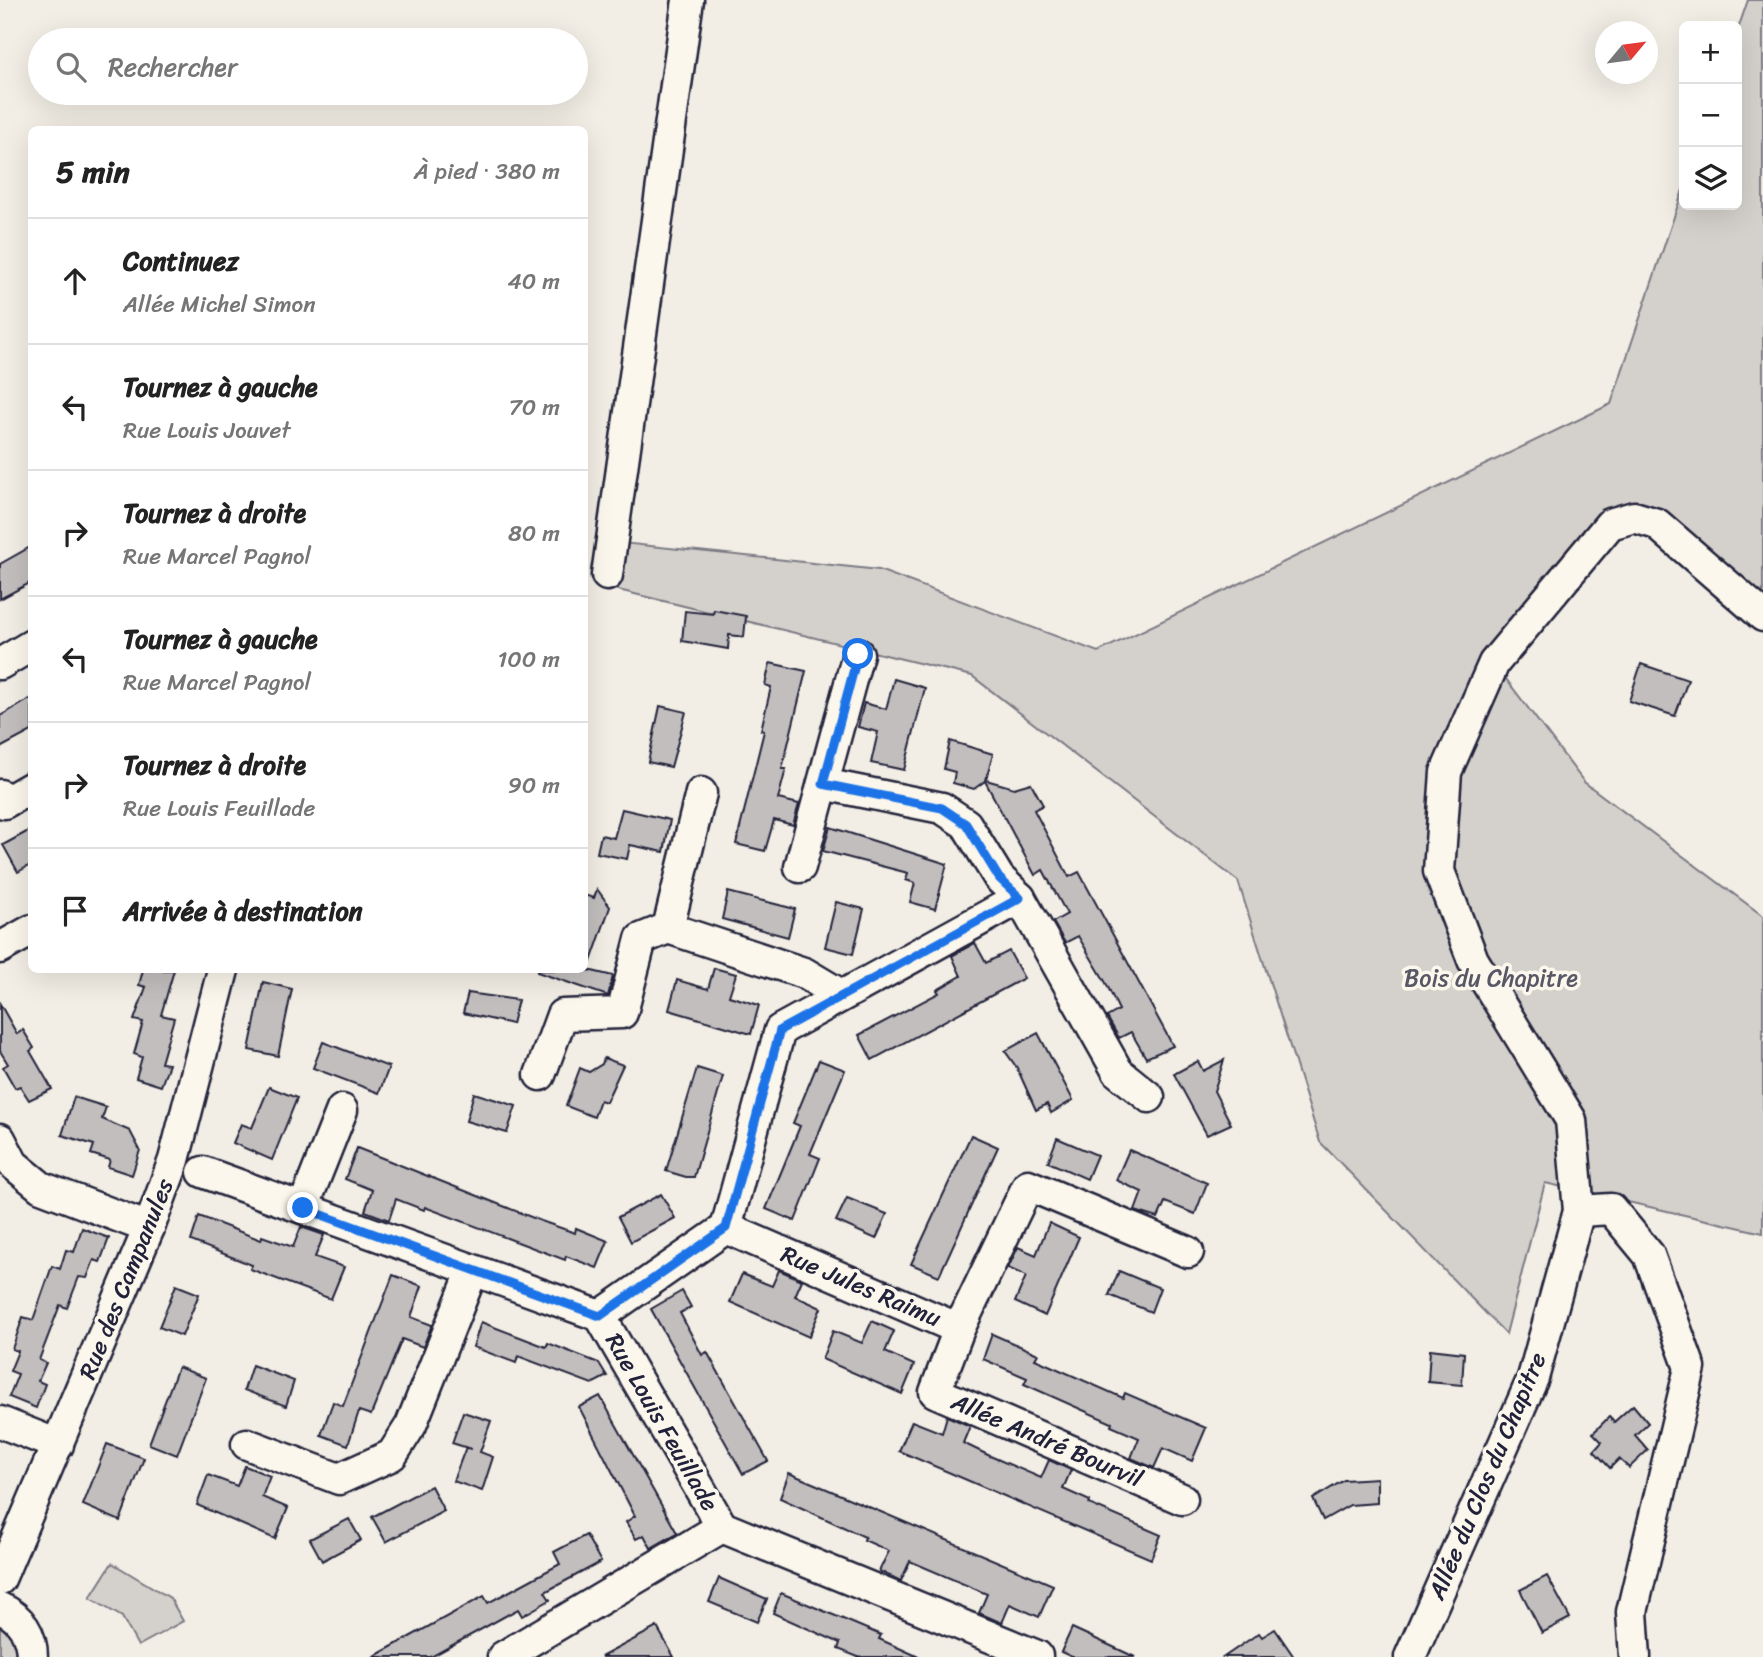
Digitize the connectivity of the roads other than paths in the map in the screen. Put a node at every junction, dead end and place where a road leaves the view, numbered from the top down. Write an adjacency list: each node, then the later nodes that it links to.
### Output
1 (688, 0): 2 (street)
2 (607, 575)
3 (1763, 616): 24 (street, Allée du Clos du Chapitre)
4 (28, 647): 6 (street)
5 (858, 654): 7 (street)
6 (0, 664)
7 (823, 784): 11 (street); 12 (street)
8 (28, 789): 10 (street)
9 (701, 793): 13 (street)
10 (0, 795)
11 (800, 867)
12 (1020, 898): 17 (street); 19 (street)
13 (668, 928): 17 (street); 18 (street)
14 (28, 932): 15 (street)
15 (0, 948)
16 (222, 973): 25 (street, Rue des Campanules)
17 (841, 995): 26 (street)
18 (540, 1075)
19 (1149, 1097)
20 (342, 1110): 23 (street)
21 (0, 1139): 25 (street)
22 (203, 1172): 23 (street, Rue Louis Feuillade)
23 (303, 1208): 28 (street, Rue Louis Feuillade)
24 (1579, 1212): 42 (street, Allée du Clos du Chapitre); 43 (street)
25 (149, 1228): 33 (street, Rue des Campanules)
26 (726, 1228): 29 (street); 30 (street, Rue Jules Raimu)
27 (1188, 1252): 30 (street, Rue Jules Raimu)
28 (472, 1272): 29 (street, Rue Louis Feuillade); 32 (street)
29 (600, 1316): 35 (street, Rue Louis Feuillade)
30 (959, 1329): 34 (street, Allée André Bourvil)
31 (0, 1422): 33 (street)
32 (247, 1444)
33 (58, 1445): 36 (street, Rue des Campanules)
34 (1182, 1499)
35 (722, 1527): 38 (street, Rue Louis Feuillade); 41 (street)
36 (0, 1579)
37 (0, 1608): 40 (street)
38 (983, 1646): 39 (street, Rue Louis Feuillade)
39 (1037, 1656)
40 (33, 1657)
41 (503, 1657)
42 (1409, 1657)
43 (1635, 1657)

